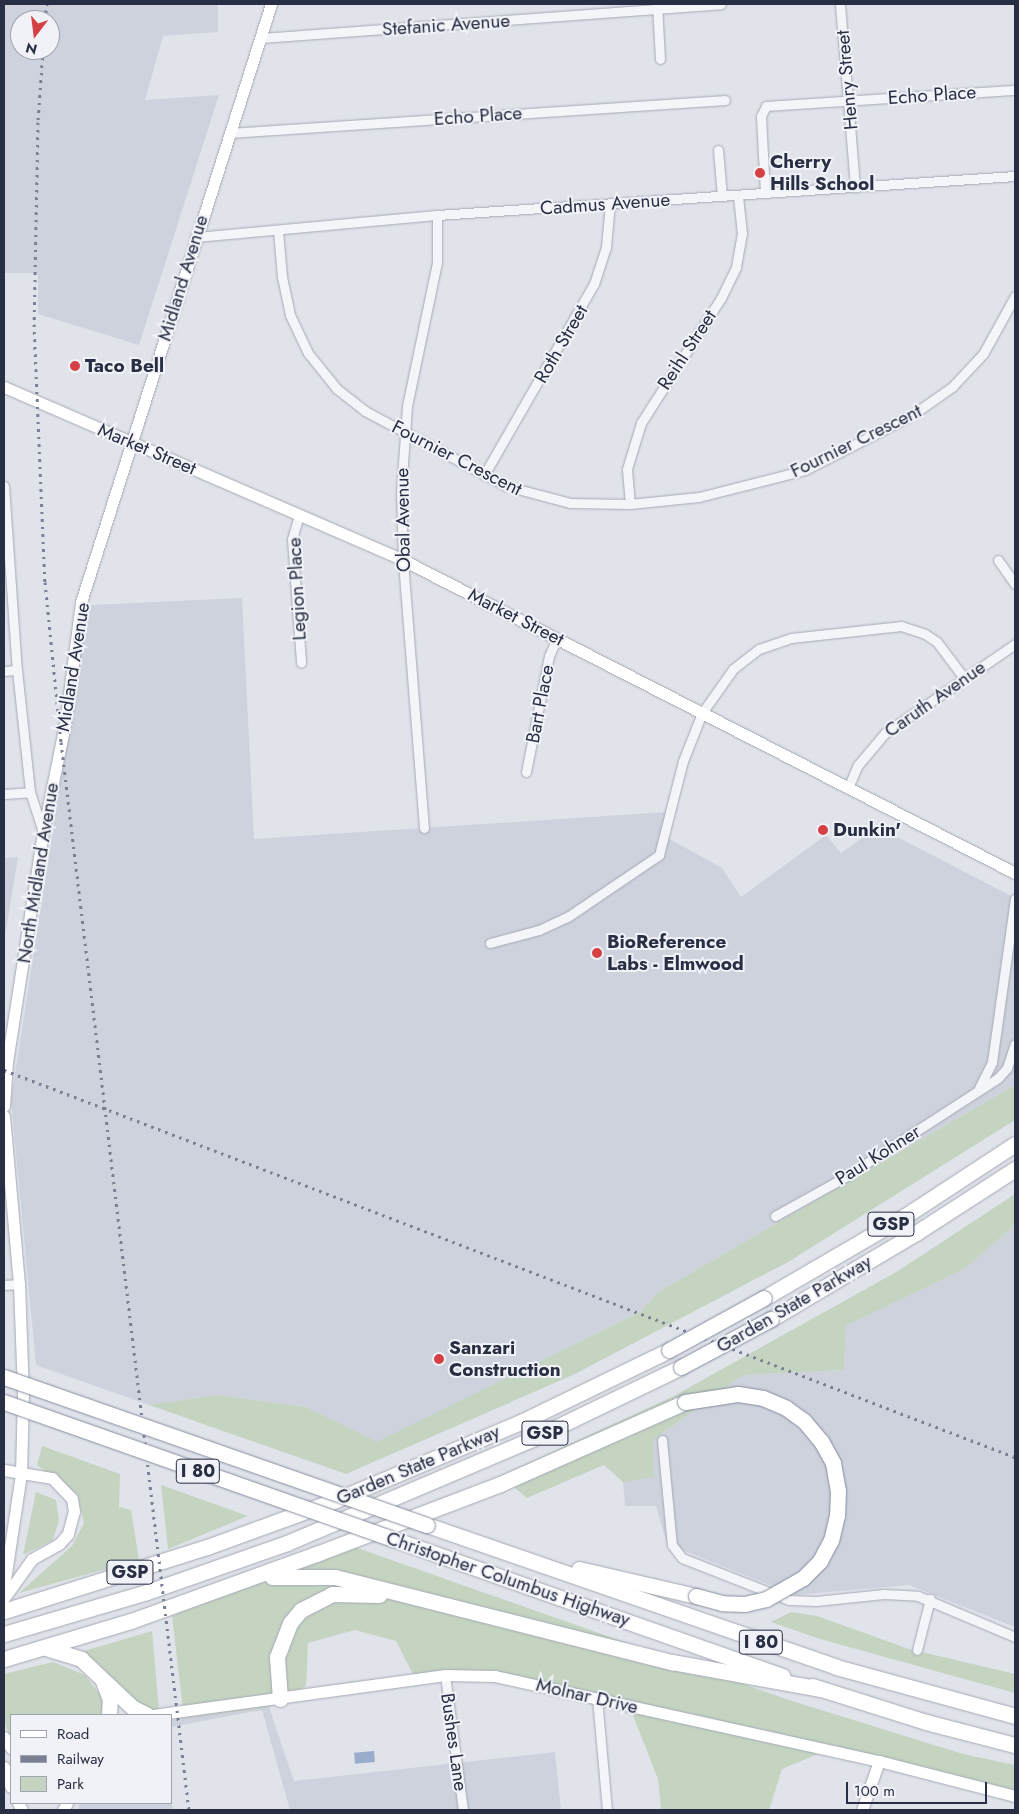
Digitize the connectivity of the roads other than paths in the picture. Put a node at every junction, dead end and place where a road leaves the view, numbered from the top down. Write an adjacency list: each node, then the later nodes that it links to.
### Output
1 (271, 4): 5 (street, Midland Avenue)
2 (721, 4): 4 (street, Stefanic Avenue)
3 (840, 4): 9 (street, Henry Street)
4 (657, 6): 5 (street, Stefanic Avenue); 6 (street)
5 (261, 38): 10 (street, Midland Avenue)
6 (660, 59)
7 (1015, 90): 9 (street, Echo Place)
8 (725, 100): 10 (street, Echo Place)
9 (850, 100): 13 (street, Henry Street); 14 (street, Echo Place)
10 (230, 133): 20 (street, Midland Avenue)
11 (718, 150): 16 (street)
12 (1015, 176): 13 (street, Cadmus Avenue)
13 (855, 187): 14 (street, Cadmus Avenue)
14 (765, 193): 15 (street, Cadmus Avenue)
15 (738, 195): 16 (street, Cadmus Avenue); 27 (street, Reihl Street)
16 (722, 196): 17 (street, Cadmus Avenue)
17 (610, 203): 18 (street, Cadmus Avenue); 25 (street, Roth Street)
18 (438, 215): 19 (street, Cadmus Avenue); 23 (street, Obal Avenue)
19 (278, 230): 20 (street, Cadmus Avenue); 23 (street, Fournier Crescent)
20 (195, 236): 24 (street, Midland Avenue)
21 (1015, 296): 27 (street, Fournier Crescent)
22 (4, 388): 24 (street, Market Street)
23 (404, 432): 25 (street, Fournier Crescent); 30 (street, Obal Avenue)
24 (132, 442): 28 (street, Market Street); 40 (street, Midland Avenue)
25 (484, 475): 27 (street, Fournier Crescent)
26 (4, 486): 29 (street)
27 (630, 504)
28 (299, 515): 30 (street, Market Street); 35 (street, Legion Place)
29 (6, 551): 36 (street)
30 (403, 560): 33 (street, Market Street); 45 (street, Obal Avenue)
31 (998, 560): 32 (street)
32 (1015, 584)
33 (557, 638): 39 (street, Market Street); 41 (street, Bart Place)
34 (1015, 644): 38 (street, Caruth Avenue)
35 (301, 663)
36 (17, 670): 37 (street); 43 (street)
37 (4, 671)
38 (964, 678): 39 (street); 42 (street, Caruth Avenue)
39 (702, 713): 42 (street, Market Street); 49 (street)
40 (57, 759): 46 (street, North Midland Avenue)
41 (526, 772)
42 (848, 788): 47 (street, Market Street)
43 (30, 792): 44 (street); 46 (street)
44 (4, 794)
45 (424, 828)
46 (44, 832): 52 (street, North Midland Avenue)
47 (1015, 873)
48 (1015, 899): 51 (street)
49 (490, 943)
50 (1015, 1044): 51 (street, Paul Kohner)
51 (978, 1090): 56 (street, Paul Kohner)
52 (4, 1106)
53 (4, 1116): 57 (street)
54 (1015, 1144): 69 (highway, Garden State Parkway / GSP, bridge)
55 (1015, 1168): 70 (highway, Garden State Parkway / GSP, bridge)
56 (775, 1216)
57 (19, 1284): 58 (street); 63 (street)
58 (4, 1285)
59 (4, 1377): 64 (highway, Christopher Columbus Highway / I 80, bridge)
60 (4, 1402): 78 (highway, Christopher Columbus Highway / I 80, bridge)
61 (662, 1440): 67 (street)
62 (4, 1470): 63 (street)
63 (21, 1474): 65 (street); 65 (street)
64 (511, 1554): 68 (highway, bridge); 84 (highway, Christopher Columbus Highway / I 80)
65 (10, 1580): 66 (street)
66 (4, 1598)
67 (930, 1599): 71 (street); 74 (street)
68 (178, 1605): 72 (highway); 73 (highway)
69 (4, 1611)
70 (4, 1634)
71 (1015, 1637)
72 (585, 1641): 78 (highway); 79 (highway)
73 (44, 1648): 75 (highway); 76 (highway)
74 (917, 1650)
75 (4, 1659)
76 (97, 1671): 81 (highway); 82 (highway)
77 (445, 1675): 79 (street, Molnar Drive); 80 (street, Molnar Drive); 90 (street, Bushes Lane)
78 (821, 1689): 85 (highway, Christopher Columbus Highway / I 80)
79 (280, 1698): 83 (street, Molnar Drive)
80 (597, 1698): 86 (street, Molnar Drive); 91 (street)
81 (109, 1714)
82 (144, 1714)
83 (160, 1714)
84 (1015, 1716)
85 (1015, 1745)
86 (879, 1761): 89 (street, Molnar Drive); 92 (street)
87 (4, 1767): 88 (street)
88 (10, 1784)
89 (1015, 1796)
90 (463, 1810)
91 (606, 1810)
92 (862, 1810)

